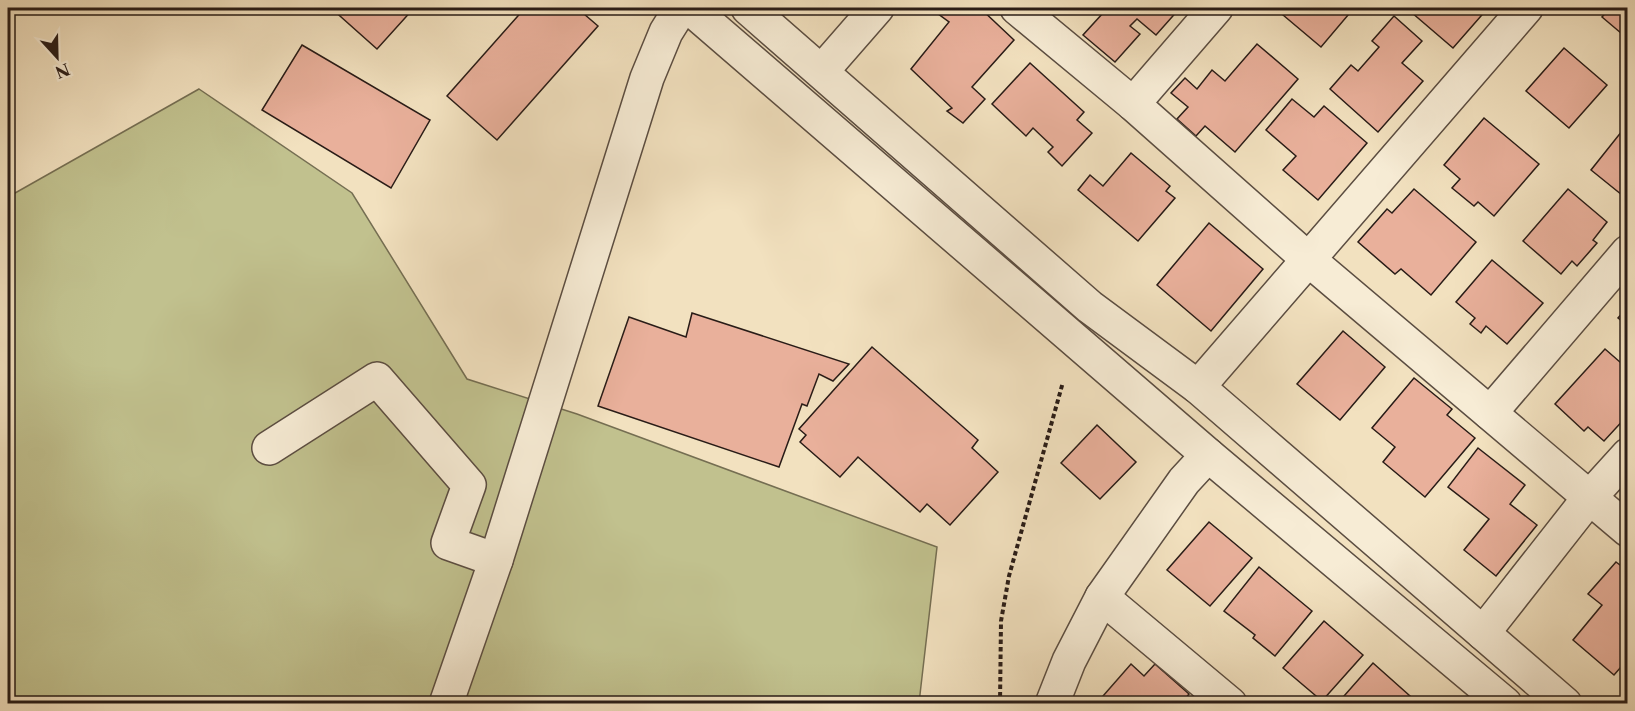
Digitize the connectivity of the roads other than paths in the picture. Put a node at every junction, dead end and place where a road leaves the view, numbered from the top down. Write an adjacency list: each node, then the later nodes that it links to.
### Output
1 (681, 8): 19 (street)
2 (690, 8): 15 (street)
3 (748, 8): 8 (street)
4 (877, 8): 8 (street)
5 (1017, 8): 9 (street)
6 (1216, 8): 9 (street)
7 (1526, 8): 11 (street)
8 (822, 71): 12 (street)
9 (1133, 104): 11 (street)
10 (1628, 252): 13 (street)
11 (1309, 260): 12 (street); 13 (street)
12 (1198, 387): 21 (street)
13 (1490, 413): 17 (street)
14 (269, 448): 19 (street)
15 (1208, 455): 20 (street); 25 (street)
16 (1628, 455): 17 (street)
17 (1589, 498): 18 (street); 21 (street)
18 (1628, 530)
19 (496, 560): 22 (street)
20 (1102, 597): 23 (street); 24 (street)
21 (1483, 633): 26 (street)
22 (446, 704)
23 (1052, 704)
24 (1230, 704)
25 (1505, 704)
26 (1565, 704)

